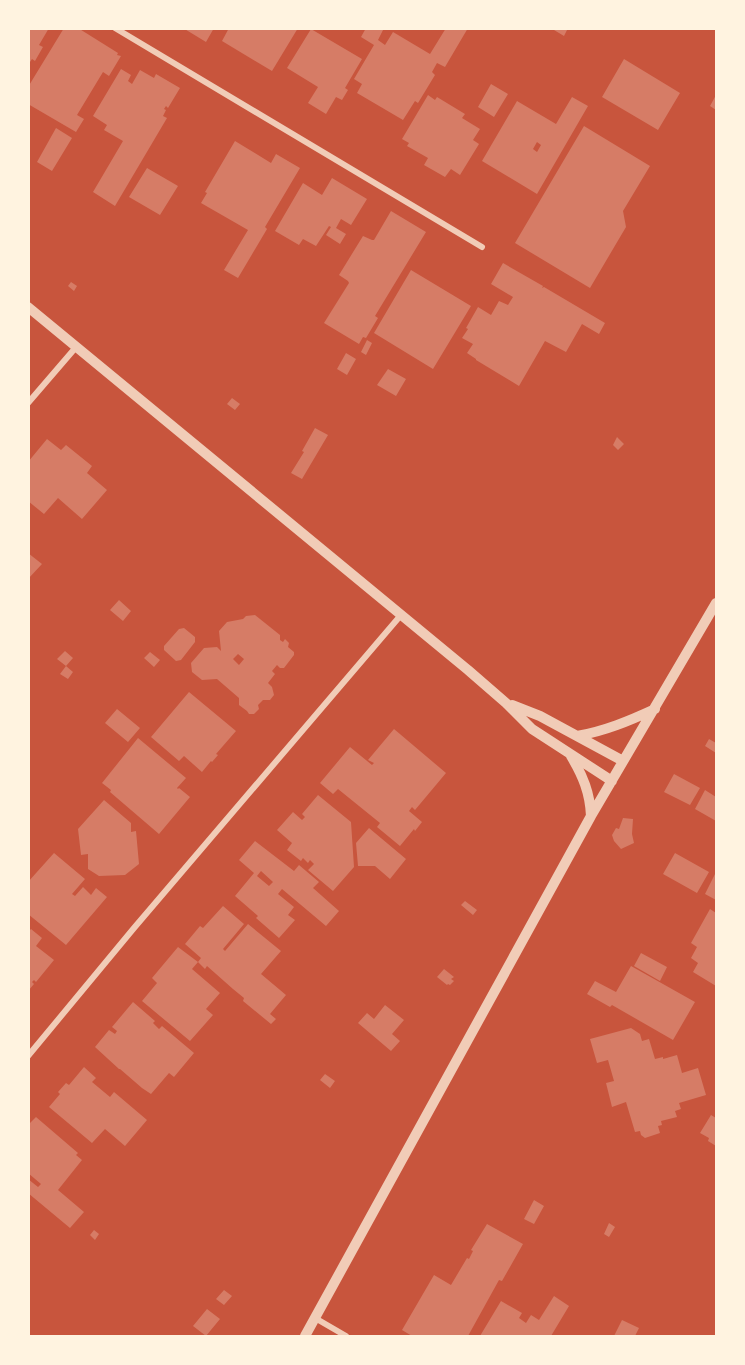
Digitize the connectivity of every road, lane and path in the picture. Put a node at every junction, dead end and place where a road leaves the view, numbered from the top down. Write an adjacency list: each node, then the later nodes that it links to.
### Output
1 (115, 28): 2 (street)
2 (482, 247)
3 (28, 308): 4 (street)
4 (77, 346): 5 (street); 7 (street)
5 (28, 404)
6 (717, 603): 9 (street)
7 (401, 615): 8 (street); 15 (street)
8 (506, 703): 10 (street); 11 (street)
9 (655, 709): 10 (street); 12 (street)
10 (577, 736): 12 (street)
11 (569, 753): 13 (street); 14 (street)
12 (623, 761): 13 (street)
13 (612, 781): 14 (street)
14 (591, 816): 16 (street)
15 (28, 1056)
16 (315, 1318): 17 (street); 18 (street)
17 (304, 1336)
18 (346, 1336)

